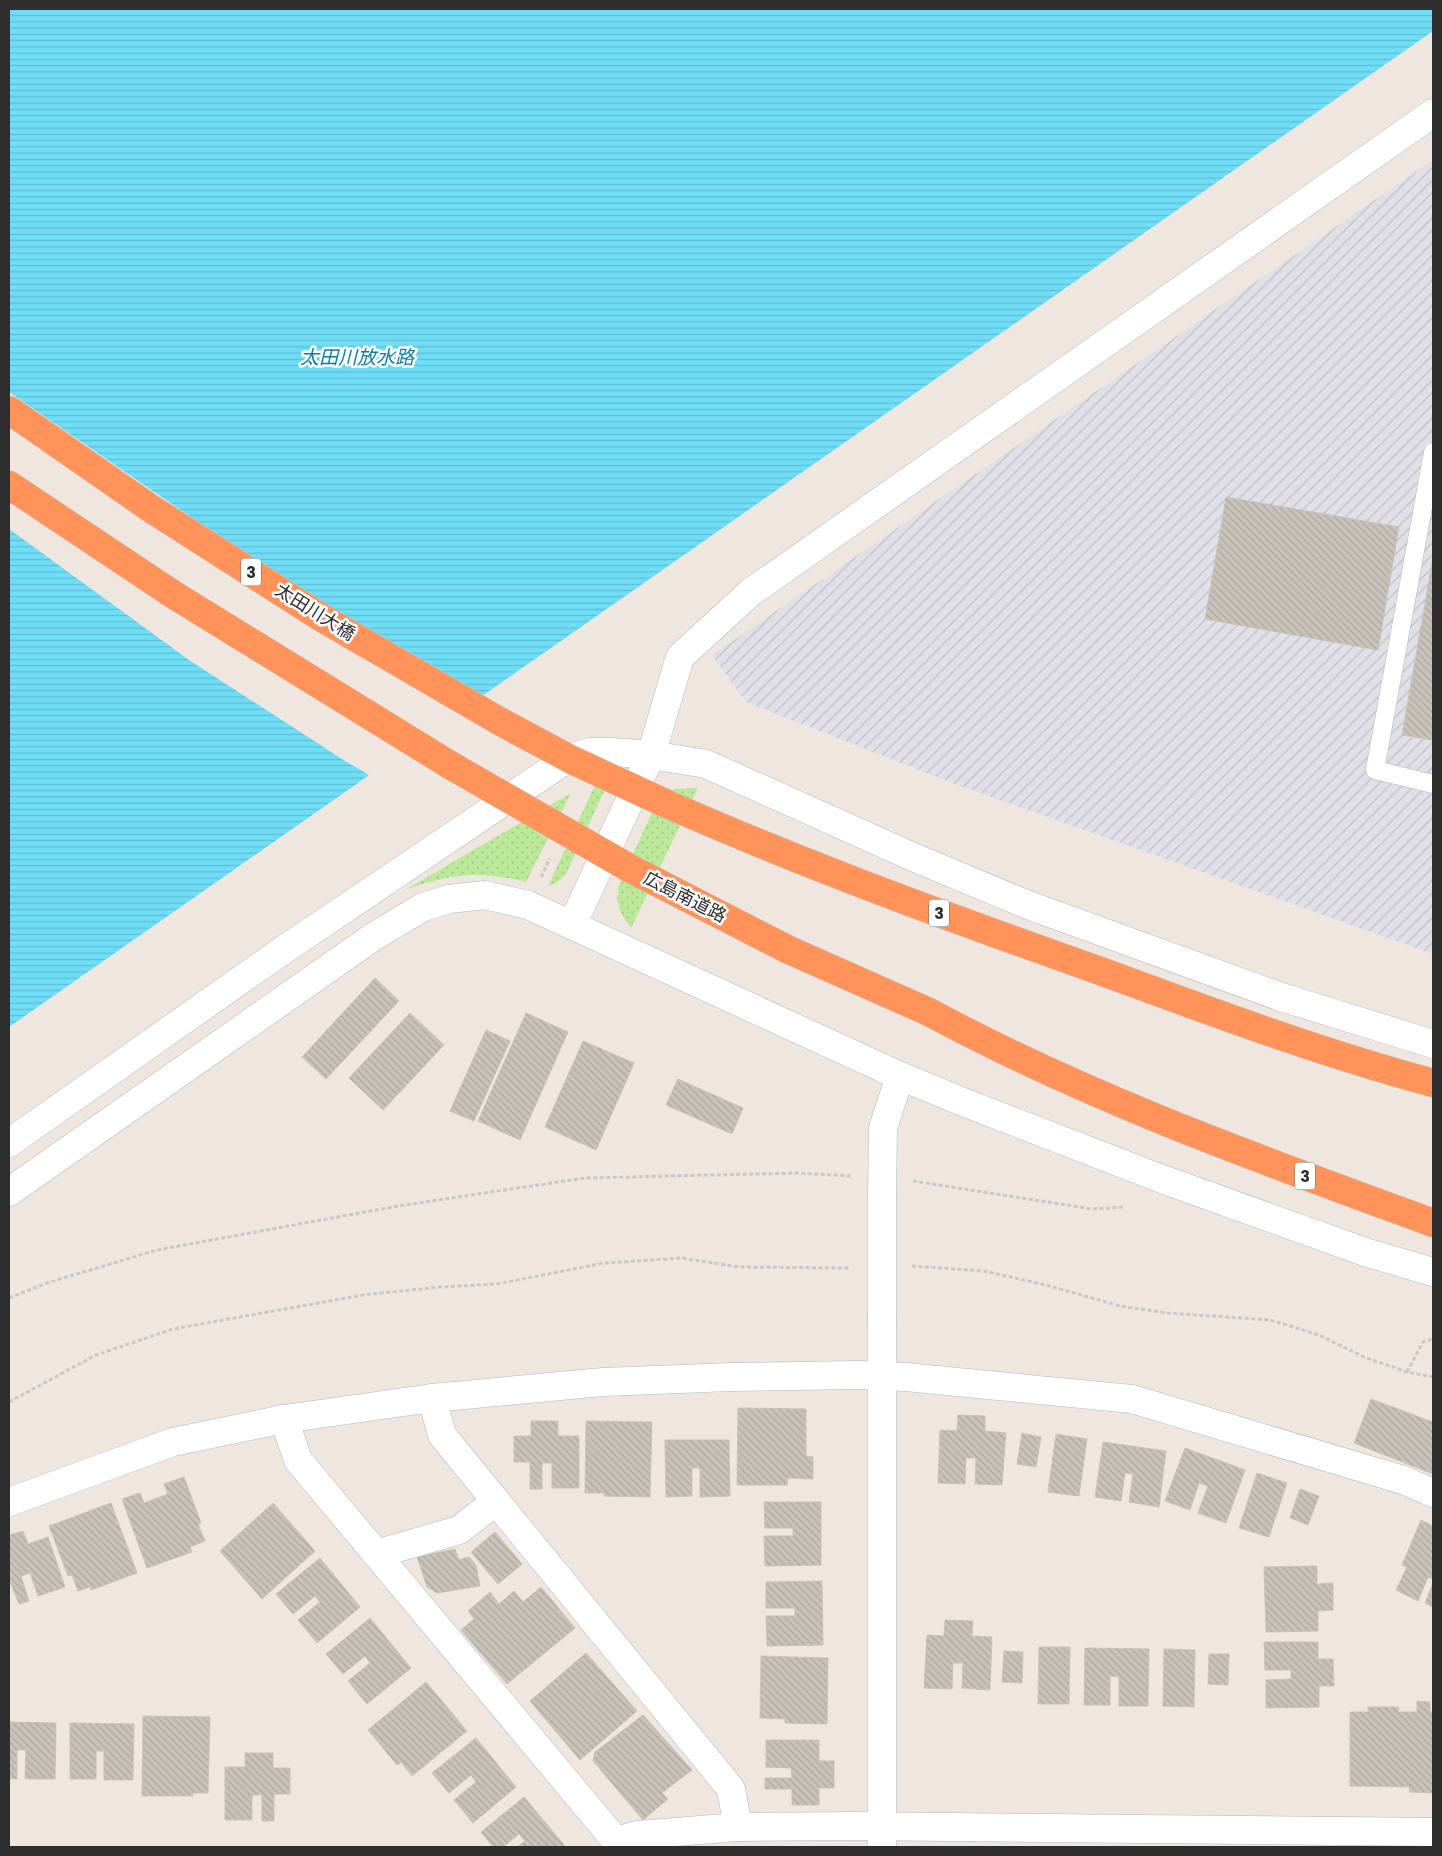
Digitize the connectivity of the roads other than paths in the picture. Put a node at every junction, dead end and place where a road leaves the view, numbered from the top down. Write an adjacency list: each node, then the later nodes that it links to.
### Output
1 (1433, 113): 5 (street)
2 (9, 410): 10 (highway, 太田川大橋 / 3, bridge)
3 (1433, 452): 6 (lane)
4 (9, 485): 13 (highway, 広島南道路 / 3, bridge)
5 (651, 755): 7 (street); 8 (street); 11 (street)
6 (1433, 784)
7 (572, 925): 9 (street); 12 (street)
8 (1433, 1044)
9 (900, 1076): 14 (street); 15 (street, bridge)
10 (1433, 1083)
11 (9, 1142)
12 (9, 1192)
13 (1433, 1223)
14 (1433, 1272)
15 (882, 1376): 16 (street); 18 (street); 24 (street)
16 (432, 1398): 17 (street); 20 (street)
17 (284, 1418): 19 (street); 21 (street)
18 (1433, 1493)
19 (9, 1502)
20 (495, 1502): 21 (street); 22 (street)
21 (376, 1554): 26 (street)
22 (738, 1827): 24 (street); 26 (street)
23 (1433, 1832): 25 (street)
24 (882, 1837): 25 (street)
25 (1245, 1838)
26 (619, 1844)

